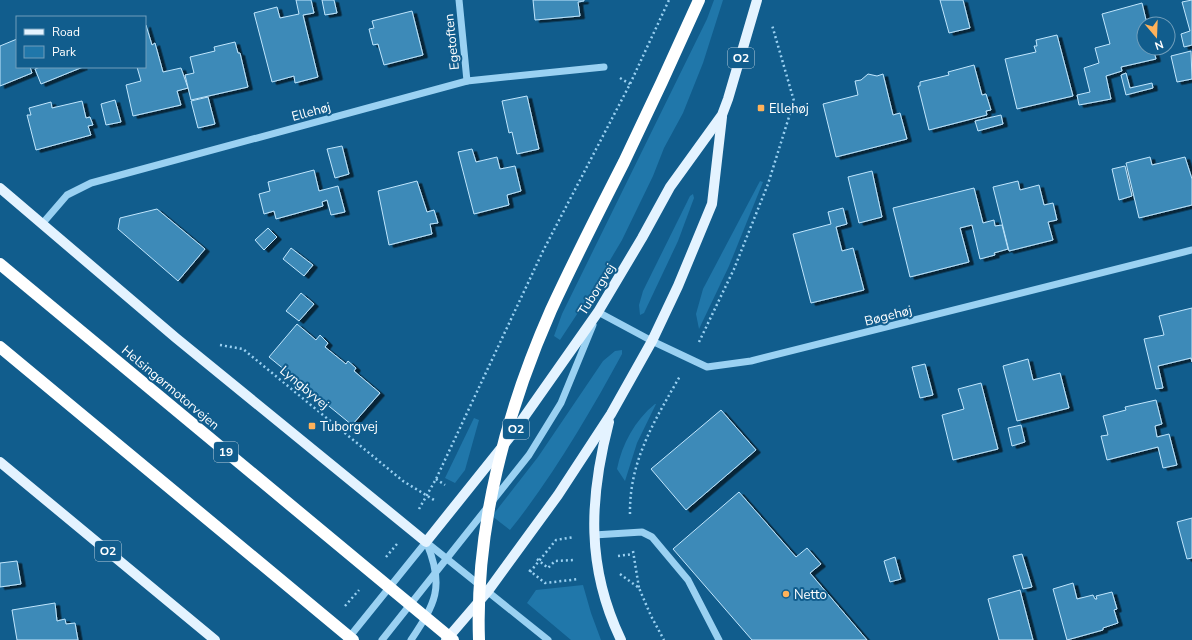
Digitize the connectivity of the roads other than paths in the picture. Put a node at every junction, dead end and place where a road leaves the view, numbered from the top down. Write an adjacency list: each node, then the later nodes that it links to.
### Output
1 (459, 0): 5 (street, Egetoften)
2 (699, 0): 28 (highway)
3 (757, 0): 6 (main road, Tuborgvej / O2)
4 (604, 67): 5 (street, Ellehøj)
5 (467, 82): 8 (street, Ellehøj)
6 (722, 115): 11 (main road, Tuborgvej / O2); 12 (main road, Tuborgvej / O2)
7 (0, 188): 8 (main road)
8 (42, 224): 17 (main road)
9 (1192, 250): 12 (street, Bøgehøj)
10 (0, 264): 27 (highway, Helsingørmotorvejen / 19)
11 (598, 312): 12 (street, Bøgehøj); 17 (main road, Tuborgvej / O2); 18 (street)
12 (652, 341): 14 (main road, Tuborgvej / O2)
13 (0, 348): 23 (highway)
14 (611, 414): 16 (main road); 20 (main road, Tuborgvej / O2)
15 (1, 464): 21 (main road, O2)
16 (594, 535): 30 (main road); 31 (street)
17 (426, 542): 18 (street); 19 (street); 22 (street, Tuborgvej)
18 (446, 558): 19 (street); 20 (street)
19 (436, 572): 24 (street); 25 (street)
20 (488, 591): 26 (main road, Tuborgvej / O2); 29 (street)
21 (215, 640)
22 (347, 640)
23 (353, 640)
24 (382, 640)
25 (411, 640)
26 (446, 640)
27 (453, 640)
28 (478, 640)
29 (548, 640)
30 (621, 640)
31 (719, 640)

